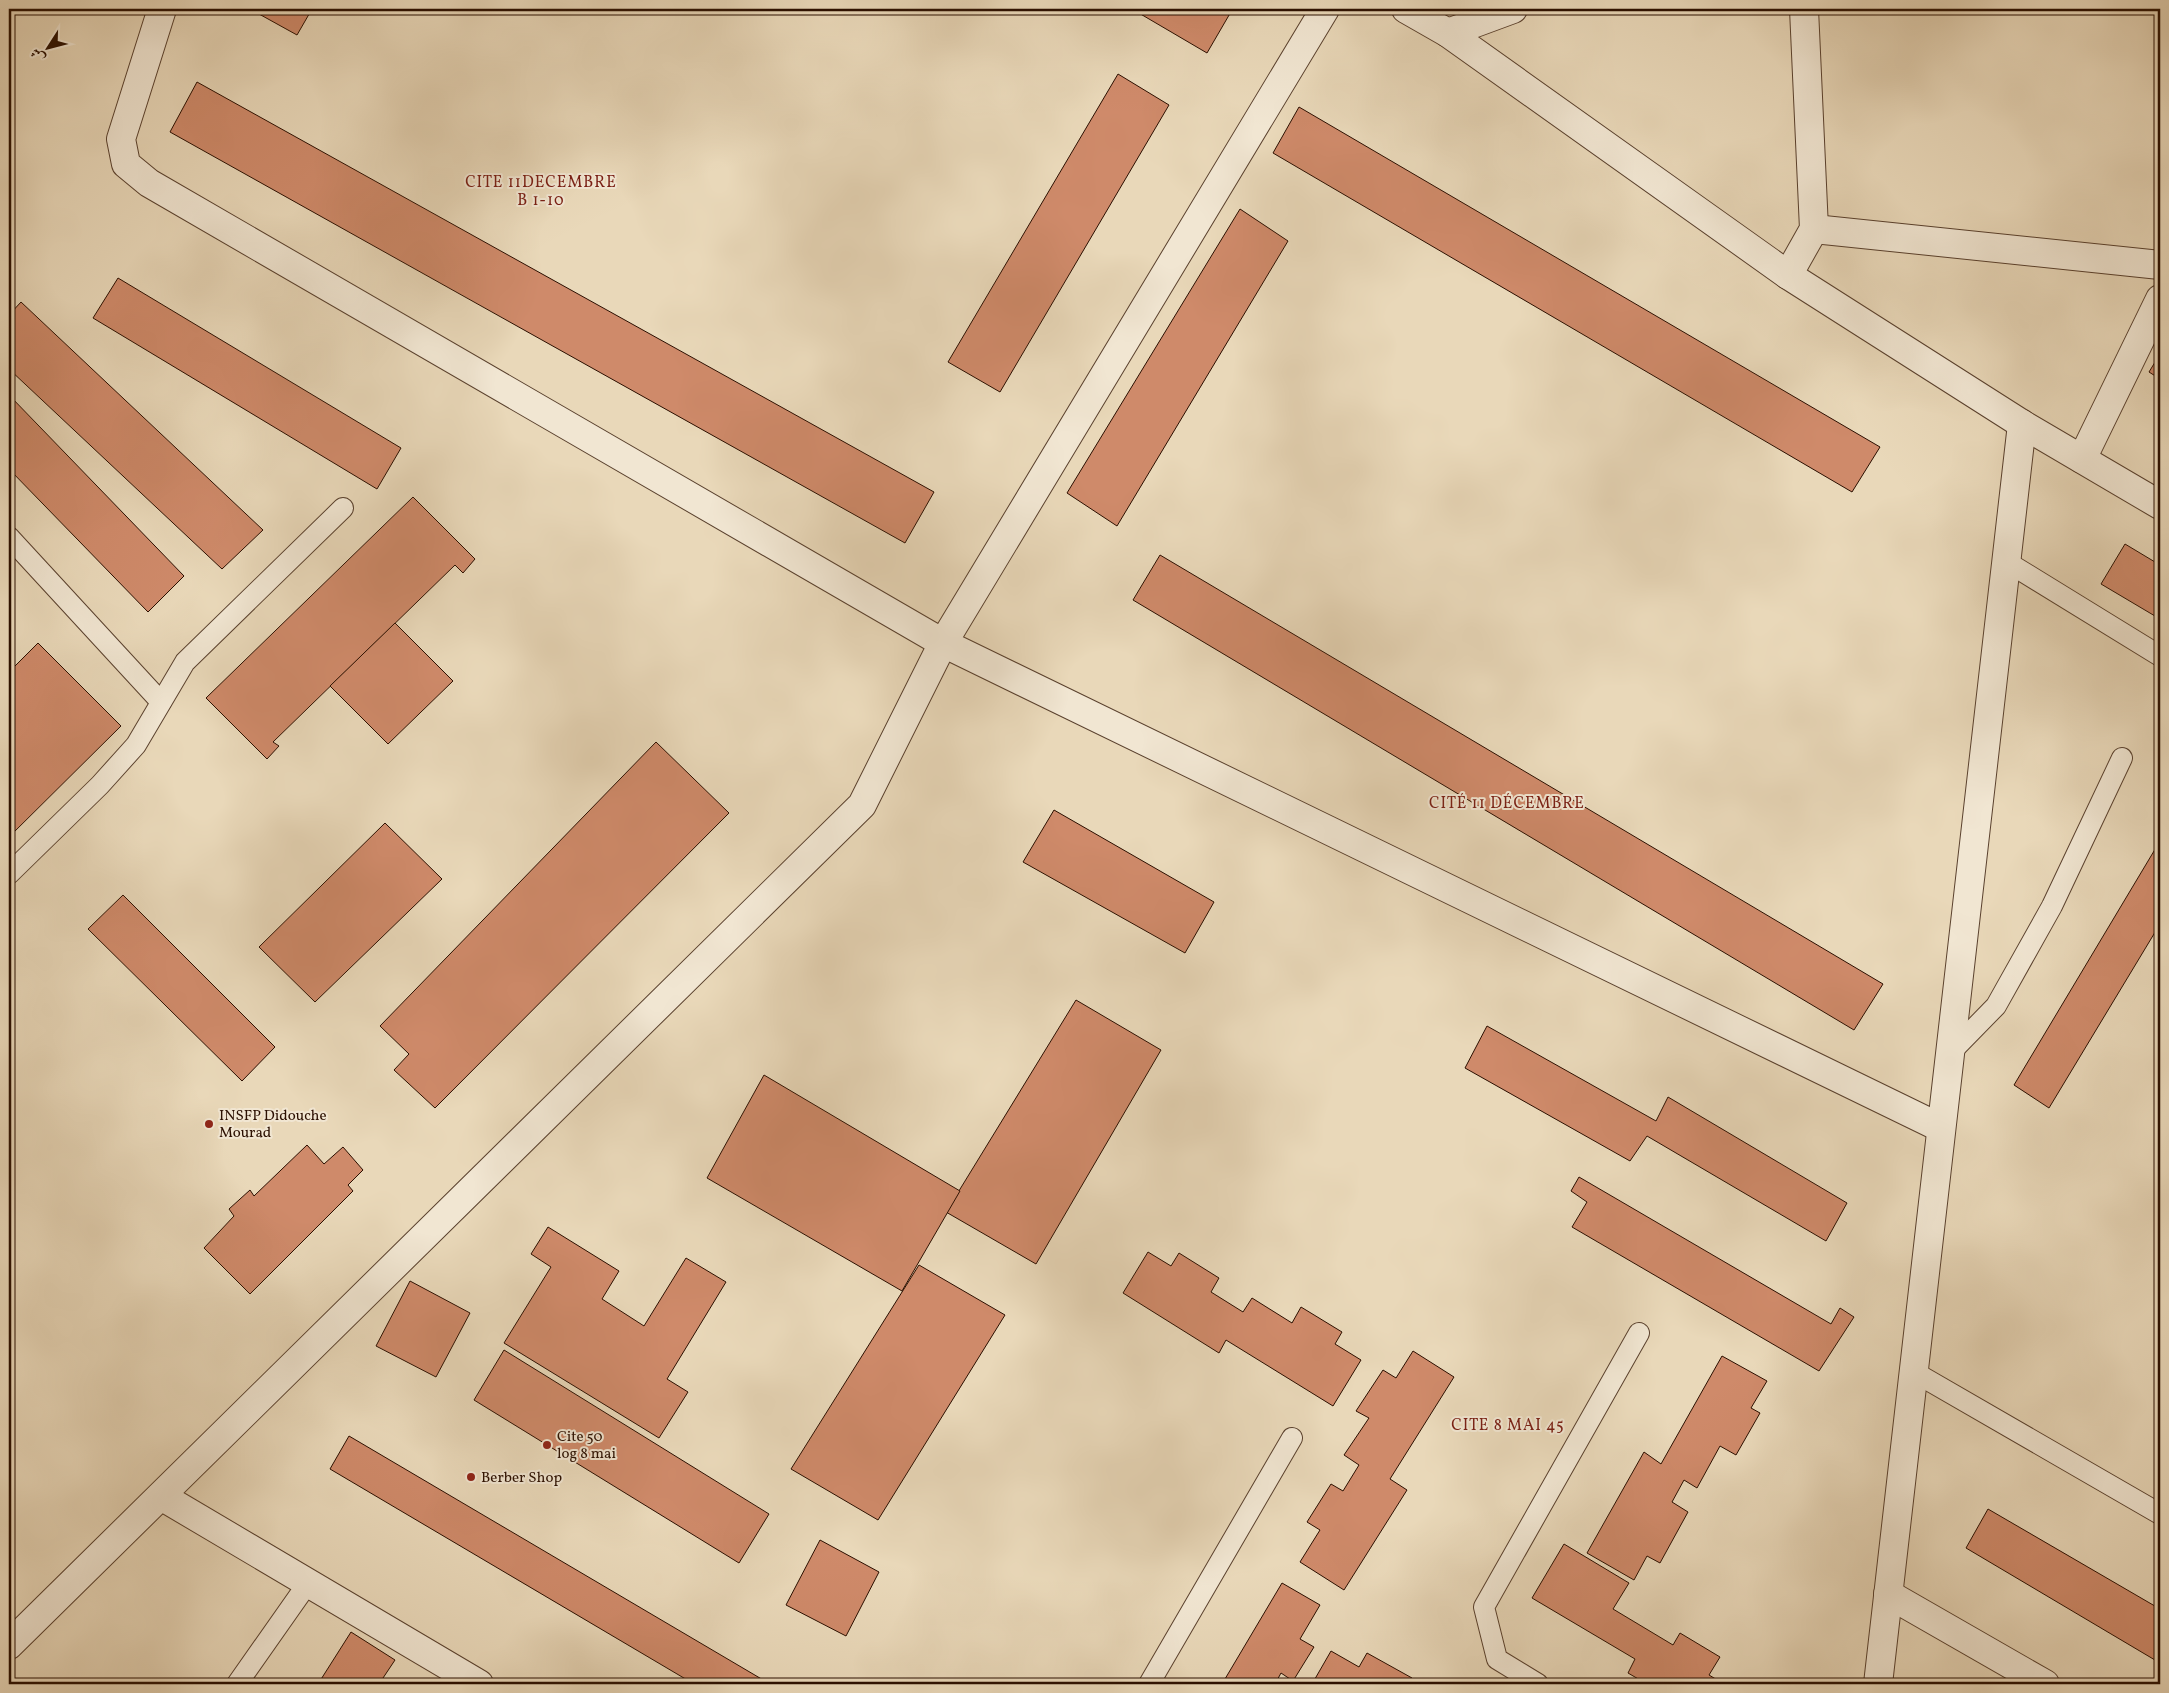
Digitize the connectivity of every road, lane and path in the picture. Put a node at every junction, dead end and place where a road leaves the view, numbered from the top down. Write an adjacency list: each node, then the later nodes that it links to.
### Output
1 (162, 9): 17 (street)
2 (1325, 9): 17 (street)
3 (1406, 9): 6 (street)
4 (1513, 9): 6 (street)
5 (1804, 9): 7 (street)
6 (1448, 33): 9 (street)
7 (1814, 229): 8 (street); 9 (street)
8 (2160, 265)
9 (1788, 275): 11 (street)
10 (2160, 299): 12 (street)
11 (2022, 424): 12 (street); 16 (street)
12 (2082, 459): 13 (street)
13 (2160, 504)
14 (343, 508): 19 (lane)
15 (9, 537): 19 (lane)
16 (2006, 562): 18 (lane); 22 (street)
17 (943, 643): 23 (street); 27 (street)
18 (2160, 656)
19 (161, 702): 21 (lane)
20 (2122, 758): 22 (lane)
21 (9, 874)
22 (1950, 1053): 23 (street)
23 (1941, 1128): 25 (street)
24 (1639, 1333): 35 (lane)
25 (1914, 1372): 28 (lane); 30 (street)
26 (1292, 1438): 34 (lane)
27 (161, 1496): 29 (street); 31 (street)
28 (2160, 1514)
29 (308, 1584): 32 (lane); 33 (street)
30 (1888, 1594): 36 (street); 37 (street)
31 (9, 1645)
32 (237, 1684)
33 (479, 1684)
34 (1149, 1684)
35 (1538, 1684)
36 (1878, 1684)
37 (2045, 1684)

